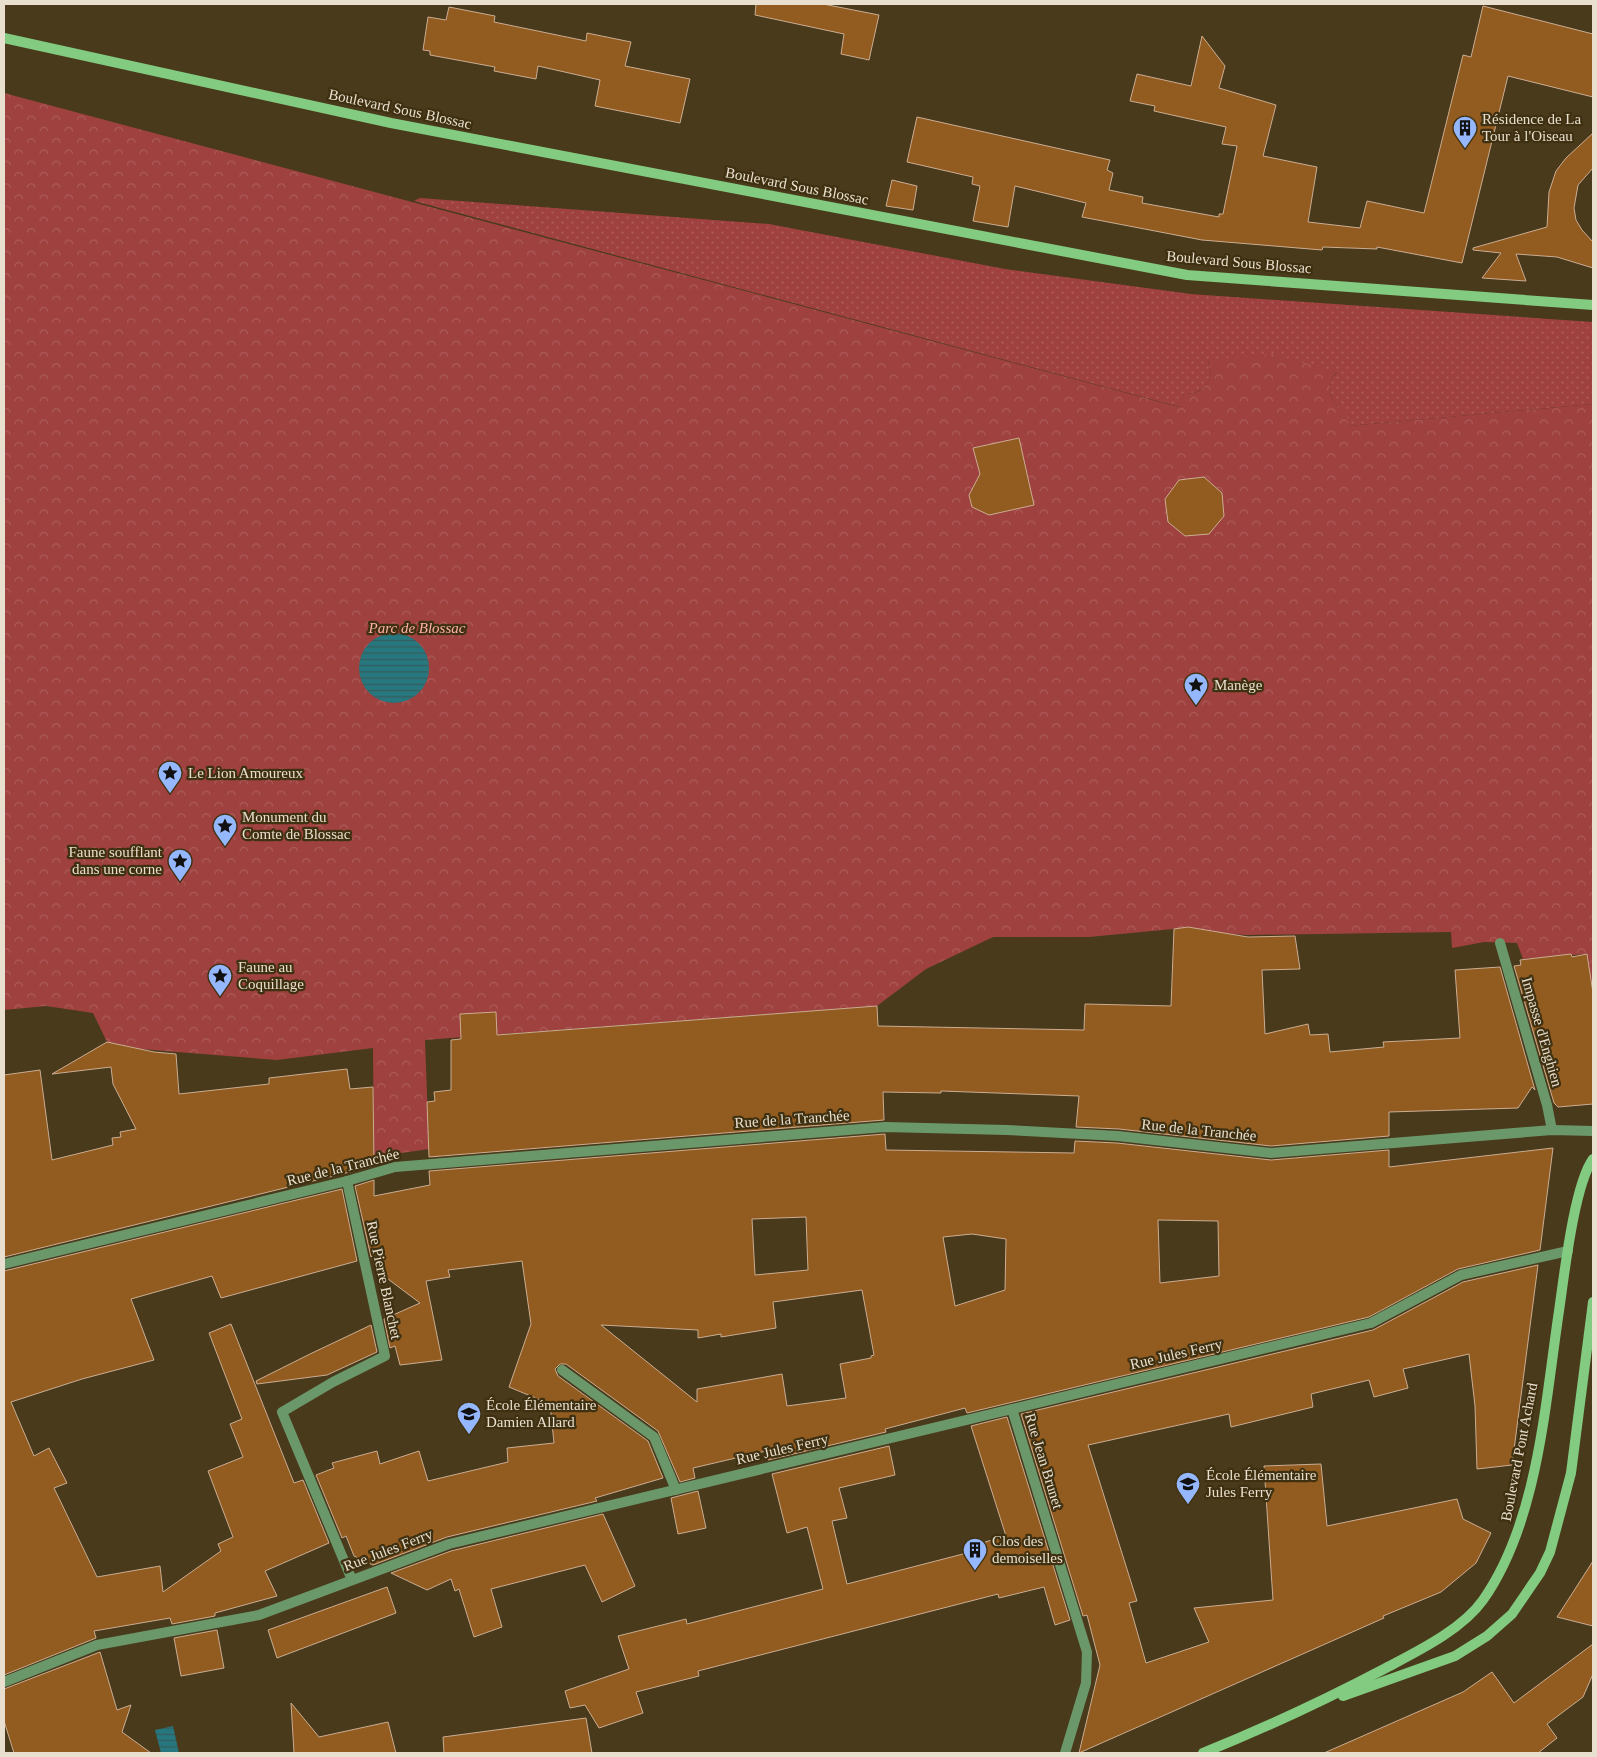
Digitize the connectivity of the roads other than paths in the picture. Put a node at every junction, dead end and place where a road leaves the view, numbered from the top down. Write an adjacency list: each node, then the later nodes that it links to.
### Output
1 (4, 38): 2 (main road, Boulevard Sous Blossac)
2 (1593, 305)
3 (1500, 943): 4 (street, Impasse d'Enghien)
4 (1552, 1130): 5 (street, Rue de la Tranchée); 7 (street, Rue de la Tranchée)
5 (1593, 1131)
6 (1593, 1159): 8 (main road, Boulevard Pont Achard)
7 (347, 1181): 9 (street, Rue de la Tranchée); 14 (street, Rue Pierre Blanchet)
8 (1568, 1251): 12 (street, Rue Jules Ferry); 16 (main road, Boulevard Pont Achard)
9 (4, 1264)
10 (1593, 1302): 16 (main road, Boulevard Pont Achard)
11 (562, 1370): 13 (street)
12 (1012, 1409): 13 (street, Rue Jules Ferry); 17 (street, Rue Jean Brunet)
13 (676, 1490): 14 (street, Rue Jules Ferry)
14 (352, 1580): 15 (street, Rue Jules Ferry)
15 (4, 1682)
16 (1309, 1708): 18 (main road, Boulevard Pont Achard)
17 (1065, 1753)
18 (1203, 1753)

